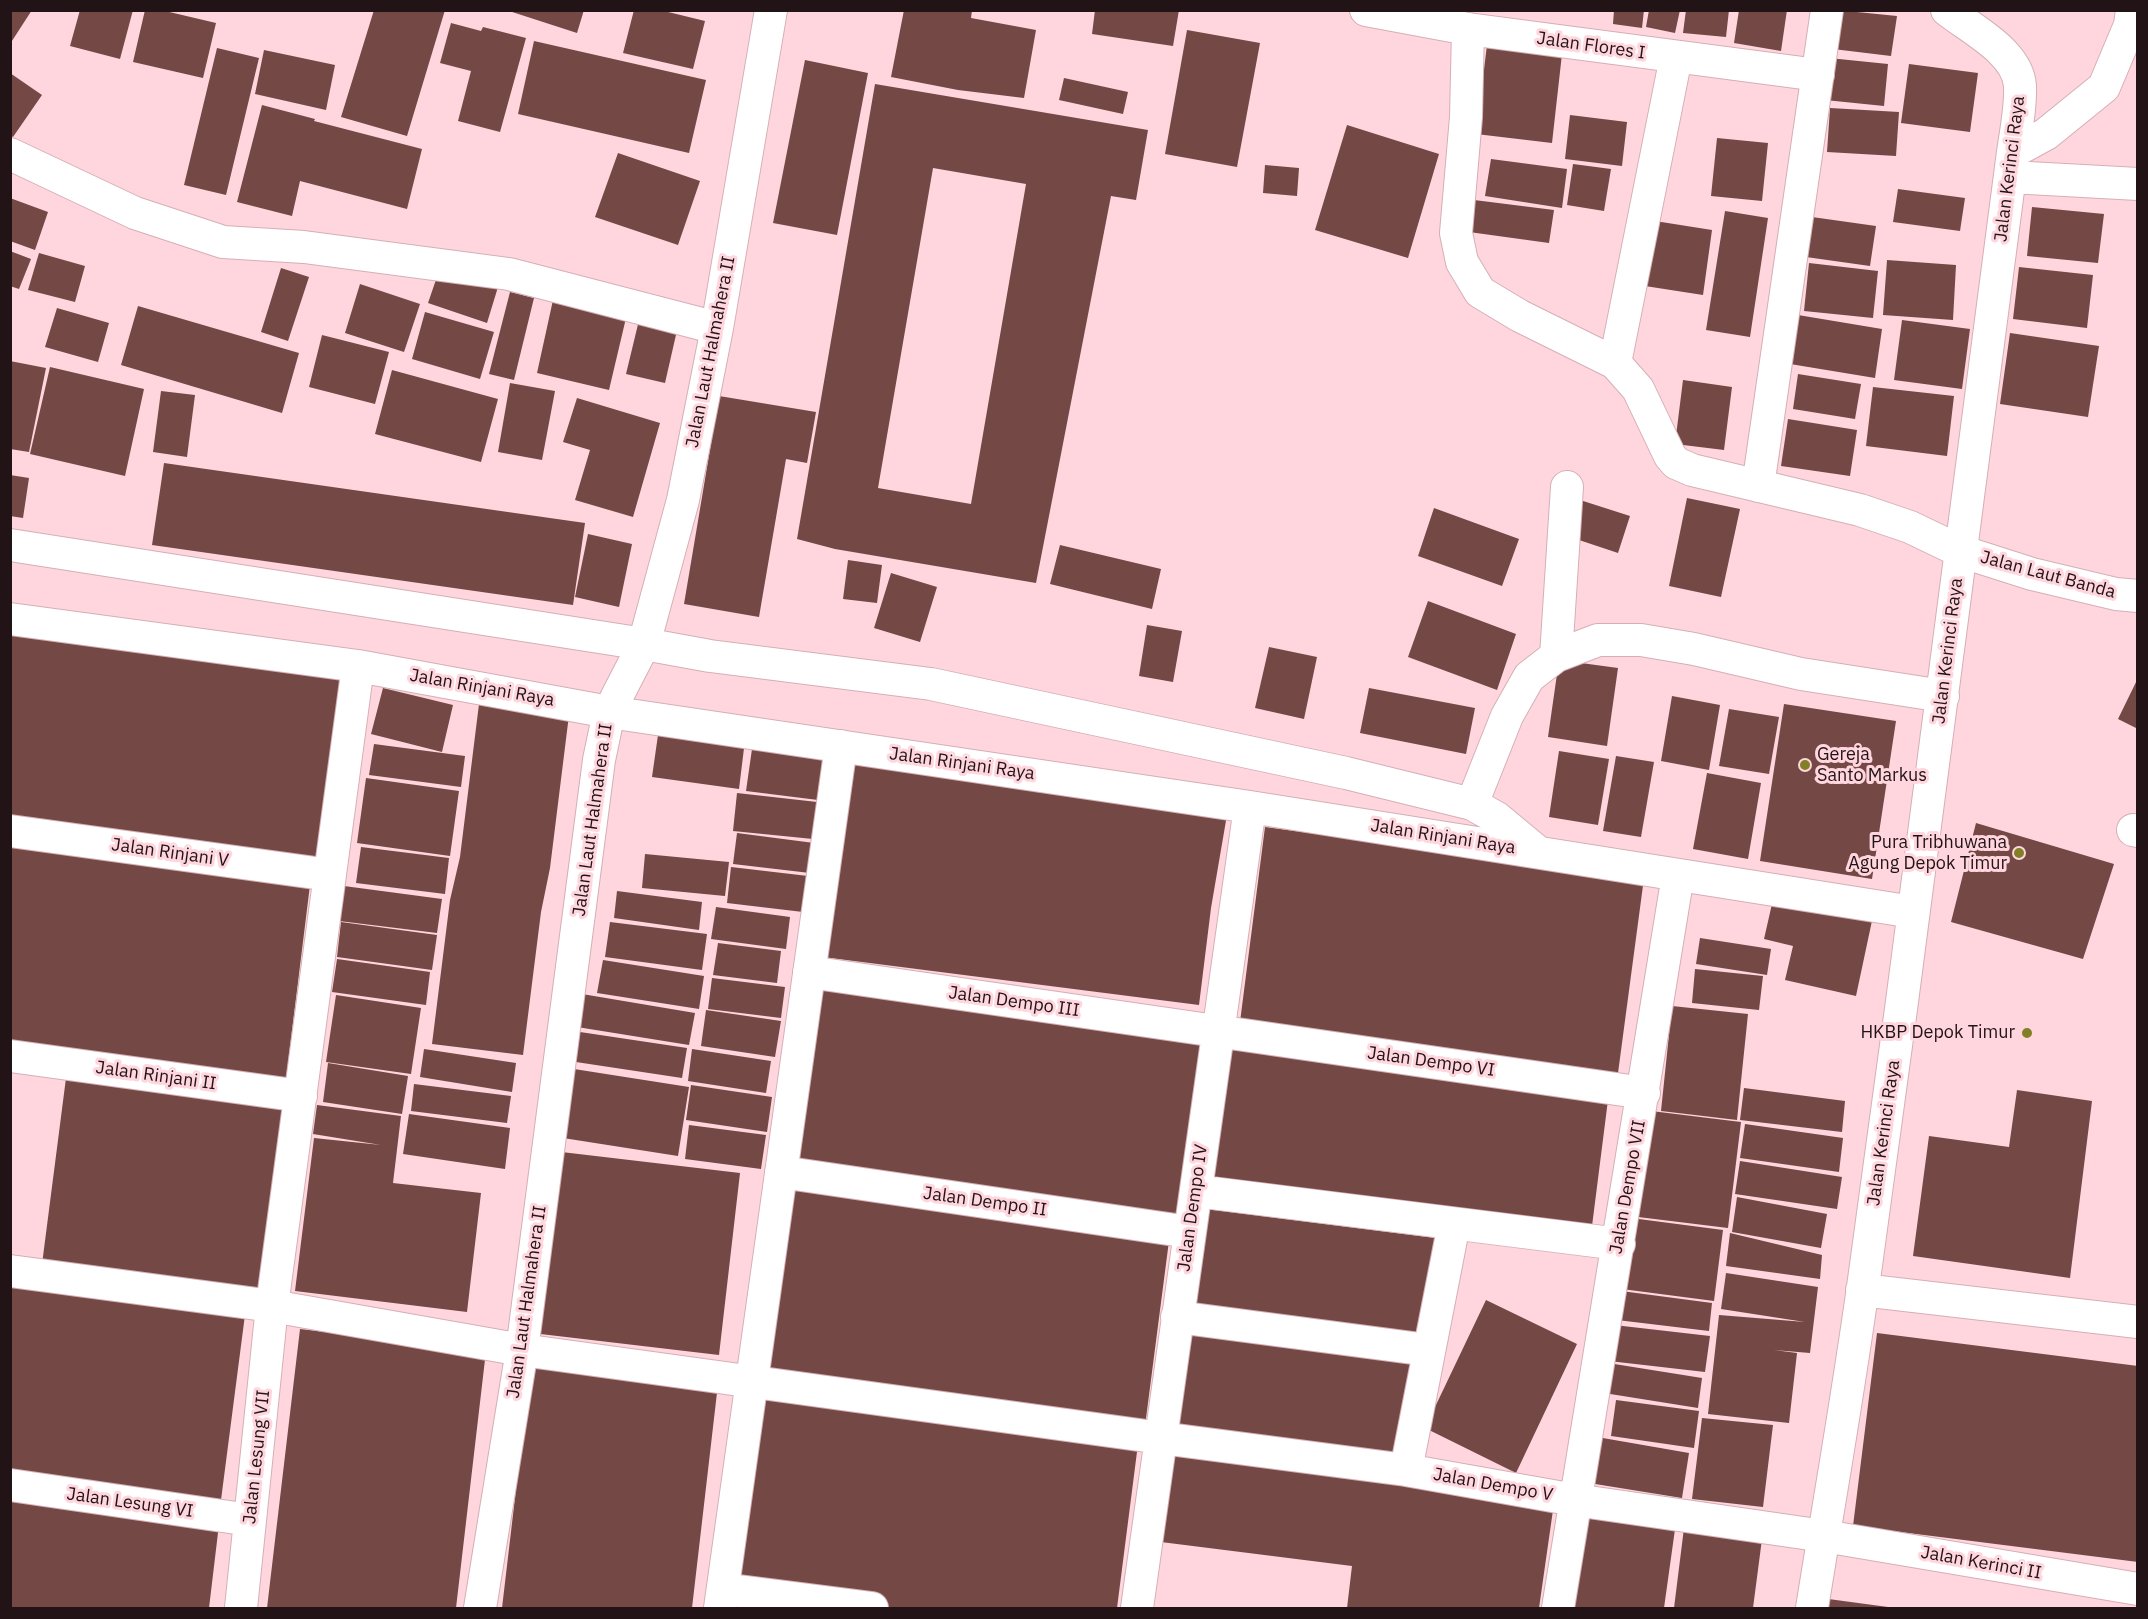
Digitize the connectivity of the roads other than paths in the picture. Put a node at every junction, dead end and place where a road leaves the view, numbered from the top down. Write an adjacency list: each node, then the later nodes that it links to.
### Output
1 (771, 10): 12 (street, Jalan Laut Halmahera II)
2 (1366, 10): 6 (street, Jalan Flores I)
3 (1827, 10): 8 (street)
4 (1947, 10): 9 (street, Jalan Kerinci Raya)
5 (2132, 10): 9 (street)
6 (1468, 29): 7 (street, Jalan Flores I); 13 (street)
7 (1676, 57): 8 (street, Jalan Flores I); 13 (street)
8 (1818, 75): 14 (street)
9 (2025, 152): 11 (street); 17 (street, Jalan Kerinci Raya)
10 (10, 154): 12 (street)
11 (2138, 184)
12 (717, 328): 20 (street, Jalan Laut Halmahera II)
13 (1615, 363): 14 (street, Jalan Laut Banda)
14 (1758, 486): 17 (street, Jalan Laut Banda)
15 (1567, 487): 21 (street)
16 (10, 545): 20 (street)
17 (1960, 552): 18 (street, Jalan Laut Banda); 23 (street, Jalan Kerinci Raya)
18 (2138, 596)
19 (10, 619): 22 (street, Jalan Rinjani Raya)
20 (644, 644): 24 (street, Jalan Laut Halmahera II); 26 (street)
21 (1556, 656): 23 (street); 26 (street)
22 (358, 666): 24 (street, Jalan Rinjani Raya); 30 (street, Jalan Lesung VII)
23 (1943, 696): 32 (street, Jalan Kerinci Raya)
24 (609, 712): 25 (street, Jalan Rinjani Raya); 48 (street, Jalan Laut Halmahera II)
25 (841, 746): 27 (street, Jalan Rinjani Raya); 33 (street)
26 (1472, 804): 29 (street)
27 (1250, 807): 29 (street, Jalan Rinjani Raya); 34 (street, Jalan Dempo IV)
28 (10, 831): 30 (street, Jalan Rinjani V)
29 (1538, 852): 31 (street, Jalan Rinjani Raya)
30 (330, 875): 37 (street, Jalan Lesung VII)
31 (1678, 875): 32 (street, Jalan Rinjani Raya); 36 (street, Jalan Dempo VII)
32 (1913, 912): 44 (street, Jalan Kerinci Raya)
33 (809, 972): 34 (street, Jalan Dempo III); 38 (street)
34 (1218, 1031): 36 (street, Jalan Dempo VI); 39 (street, Jalan Dempo IV)
35 (10, 1056): 37 (street, Jalan Rinjani II)
36 (1644, 1093): 42 (street, Jalan Dempo VII)
37 (301, 1096): 45 (street, Jalan Lesung VII)
38 (781, 1172): 41 (street, Jalan Dempo II); 50 (street)
39 (1196, 1191): 40 (street); 41 (street, Jalan Dempo IV)
40 (1454, 1224): 42 (street); 49 (street)
41 (1189, 1232): 46 (street, Jalan Dempo IV)
42 (1618, 1244): 54 (street, Jalan Dempo VII)
43 (10, 1271): 45 (street, Jalan Dempo V)
44 (1863, 1290): 47 (street); 56 (street, Jalan Kerinci Raya)
45 (272, 1306): 48 (street, Jalan Dempo V); 55 (street, Jalan Lesung VII)
46 (1178, 1317): 49 (street); 51 (street, Jalan Dempo IV)
47 (2138, 1322)
48 (522, 1350): 50 (street, Jalan Dempo V); 60 (street, Jalan Laut Halmahera II)
49 (1428, 1350): 52 (street)
50 (752, 1381): 51 (street, Jalan Dempo V); 58 (street)
51 (1161, 1438): 52 (street, Jalan Dempo V); 62 (street, Jalan Dempo IV)
52 (1406, 1470): 54 (street, Jalan Dempo V)
53 (10, 1485): 55 (street, Jalan Lesung VI)
54 (1575, 1500): 56 (street, Jalan Dempo V); 63 (street, Jalan Dempo VII)
55 (250, 1520): 59 (street, Jalan Lesung VII)
56 (1824, 1536): 57 (street, Jalan Kerinci II); 64 (street, Jalan Kerinci Raya)
57 (2138, 1589)
58 (721, 1599): 61 (street)
59 (241, 1608)
60 (480, 1608)
61 (872, 1608)
62 (1137, 1608)
63 (1558, 1608)
64 (1812, 1608)

